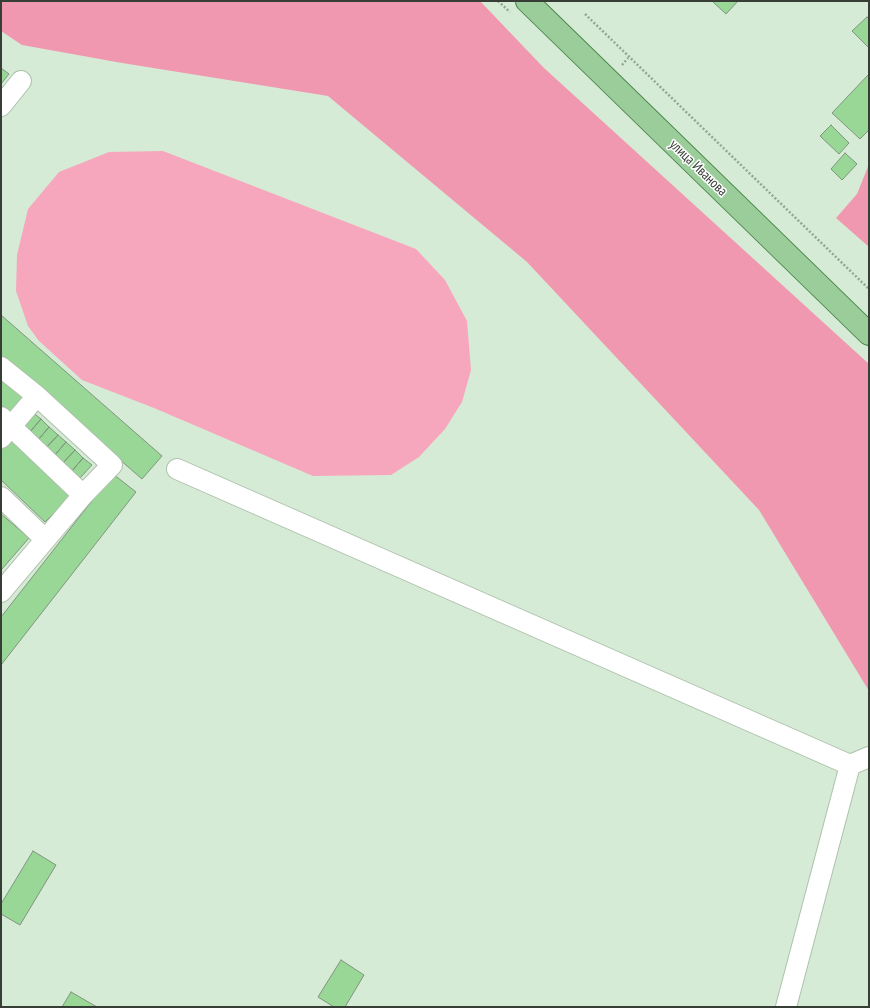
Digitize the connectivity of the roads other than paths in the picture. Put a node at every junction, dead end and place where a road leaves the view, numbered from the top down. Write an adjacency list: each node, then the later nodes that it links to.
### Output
1 (527, 1): 4 (main road, улица Иванова)
2 (21, 81): 3 (lane)
3 (1, 106)
4 (869, 334)
5 (1, 367): 6 (lane)
6 (37, 396): 7 (lane); 9 (lane)
7 (4, 427): 9 (lane)
8 (177, 469): 14 (lane)
9 (83, 495): 11 (lane)
10 (1, 497): 11 (lane)
11 (45, 539): 12 (lane)
12 (3, 585)
13 (869, 757): 14 (lane)
14 (850, 765): 15 (lane)
15 (786, 1007)

